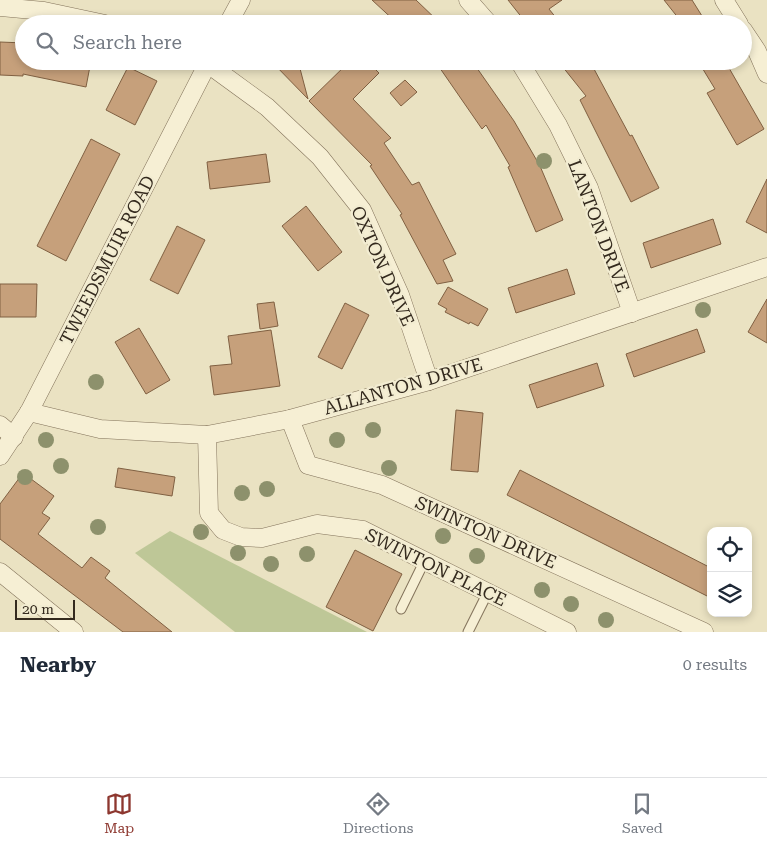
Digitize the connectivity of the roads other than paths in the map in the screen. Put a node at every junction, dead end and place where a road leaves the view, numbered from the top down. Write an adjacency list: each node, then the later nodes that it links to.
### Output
1 (241, 0): 6 (street)
2 (468, 0): 7 (street)
3 (724, 0): 8 (street)
4 (0, 7): 5 (street)
5 (63, 15)
6 (233, 15)
7 (481, 15)
8 (734, 15)
9 (752, 44): 13 (street)
10 (203, 70): 17 (street, TWEEDSMUIR ROAD)
11 (218, 70): 16 (street, OXTON DRIVE)
12 (524, 70): 15 (street, LANTON DRIVE)
13 (767, 74)
14 (767, 267): 15 (street, ALLANTON DRIVE)
15 (632, 313): 16 (street, ALLANTON DRIVE)
16 (429, 381): 18 (street, ALLANTON DRIVE)
17 (29, 412): 20 (street, ALLANTON DRIVE); 21 (street, TWEEDSMUIR ROAD)
18 (290, 419): 20 (street, ALLANTON DRIVE); 30 (street, SWINTON DRIVE)
19 (0, 425): 21 (street)
20 (206, 435): 23 (street, SWINTON PLACE)
21 (14, 437): 22 (street, TWEEDSMUIR ROAD)
22 (0, 456)
23 (425, 560): 25 (street, SWINTON PLACE); 26 (lane)
24 (0, 572): 28 (street)
25 (488, 592): 27 (street, SWINTON PLACE); 29 (lane)
26 (401, 609)
27 (558, 630)
28 (74, 632)
29 (468, 632)
30 (704, 632)

